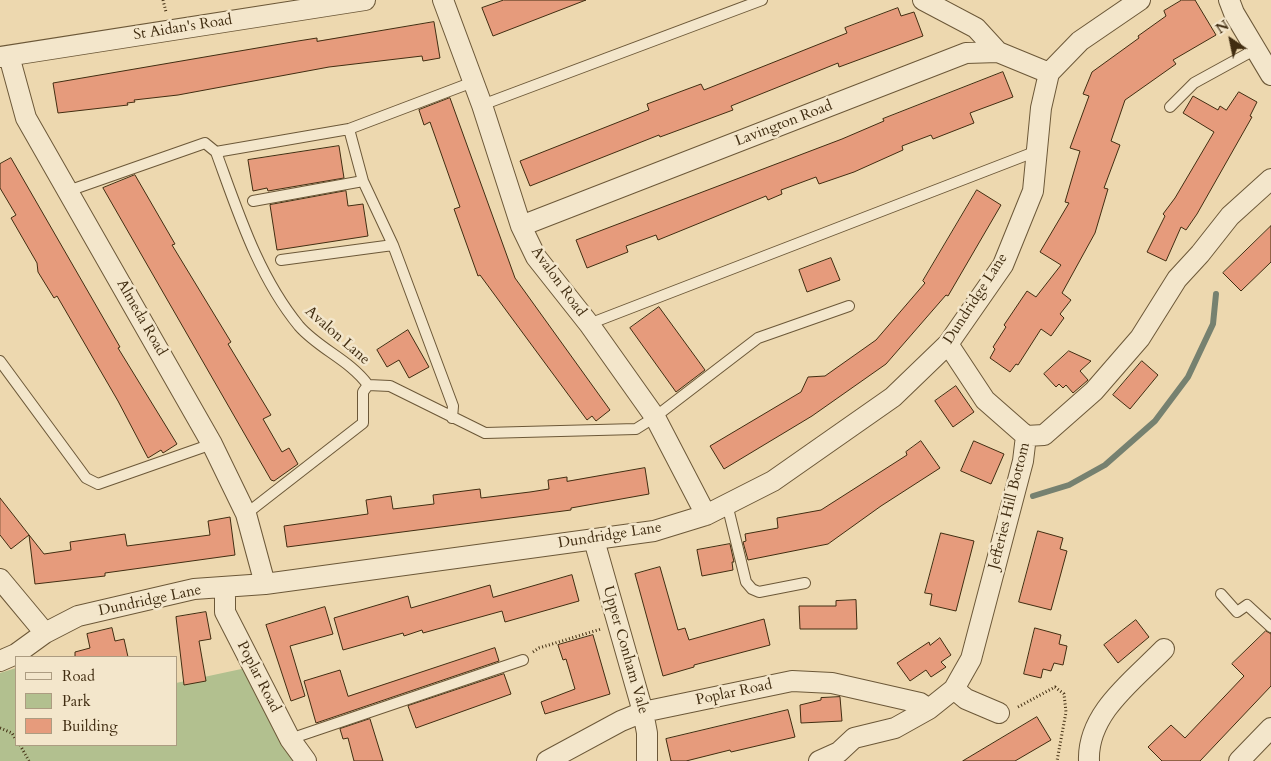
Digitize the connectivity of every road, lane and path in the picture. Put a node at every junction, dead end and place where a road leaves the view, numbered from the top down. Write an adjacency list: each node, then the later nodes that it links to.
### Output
1 (365, 0): 7 (street, St Aidan's Road)
2 (443, 0): 13 (street, Avalon Road)
3 (762, 0): 14 (lane)
4 (922, 0): 9 (street)
5 (1140, 0): 11 (street)
6 (1229, 0): 8 (street)
7 (281, 6): 10 (street, St Aidan's Road)
8 (1256, 49): 12 (street); 15 (lane)
9 (998, 52): 11 (street, Lavington Road); 23 (street, Lavington Road)
10 (5, 56): 21 (street, Almeda Road)
11 (1049, 73): 17 (street, Dundridge Lane)
12 (1271, 75)
13 (473, 82): 14 (street, Avalon Road); 16 (lane)
14 (482, 105): 23 (street, Avalon Road)
15 (1170, 107)
16 (349, 129): 18 (lane); 20 (lane)
17 (1037, 151): 27 (lane); 28 (street, Dundridge Lane)
18 (216, 152): 21 (lane); 30 (lane, Avalon Lane)
19 (1271, 179): 33 (street, Jefferies Hill Bottom)
20 (363, 181): 22 (lane); 24 (lane)
21 (68, 190): 34 (street, Almeda Road)
22 (253, 201)
23 (522, 226): 27 (street, Avalon Road)
24 (393, 245): 25 (lane); 32 (lane)
25 (282, 260)
26 (849, 306): 31 (lane, Avalon Lane)
27 (589, 324): 31 (street, Avalon Road)
28 (948, 344): 33 (street); 35 (street, Dundridge Lane)
29 (0, 361): 34 (lane)
30 (368, 385): 32 (lane, Avalon Lane); 36 (lane)
31 (655, 417): 32 (lane, Avalon Lane); 37 (street, Avalon Road)
32 (452, 418)
33 (1026, 436): 50 (street, Jefferies Hill Bottom)
34 (212, 444): 36 (street, Almeda Road)
35 (727, 504): 37 (street, Dundridge Lane); 40 (lane)
36 (246, 514): 41 (street, Almeda Road)
37 (706, 515): 38 (street, Dundridge Lane)
38 (594, 540): 41 (street, Dundridge Lane); 44 (street, Upper Conham Vale)
39 (0, 579): 46 (street)
40 (805, 583)
41 (265, 584): 42 (street, Dundridge Lane)
42 (225, 588): 46 (street, Dundridge Lane); 57 (street, Poplar Road)
43 (1221, 594): 45 (lane)
44 (618, 624): 48 (path); 52 (street, Upper Conham Vale)
45 (1271, 627)
46 (45, 633): 49 (street, Dundridge Lane)
47 (1164, 649): 65 (street)
48 (523, 660): 57 (lane)
49 (0, 661)
50 (954, 689): 51 (street, Jefferies Hill Bottom); 53 (street)
51 (928, 709): 52 (street, Poplar Road); 63 (street, Jefferies Hill Bottom)
52 (644, 712): 61 (street, Poplar Road); 62 (street, Upper Conham Vale)
53 (999, 712): 64 (path)
54 (0, 728): 56 (path)
55 (1271, 728): 66 (street)
56 (15, 738)
57 (290, 739): 60 (street, Poplar Road)
58 (21, 746): 59 (path)
59 (29, 761)
60 (306, 761)
61 (547, 761)
62 (647, 761)
63 (819, 761)
64 (1057, 761)
65 (1089, 761)
66 (1239, 761)

